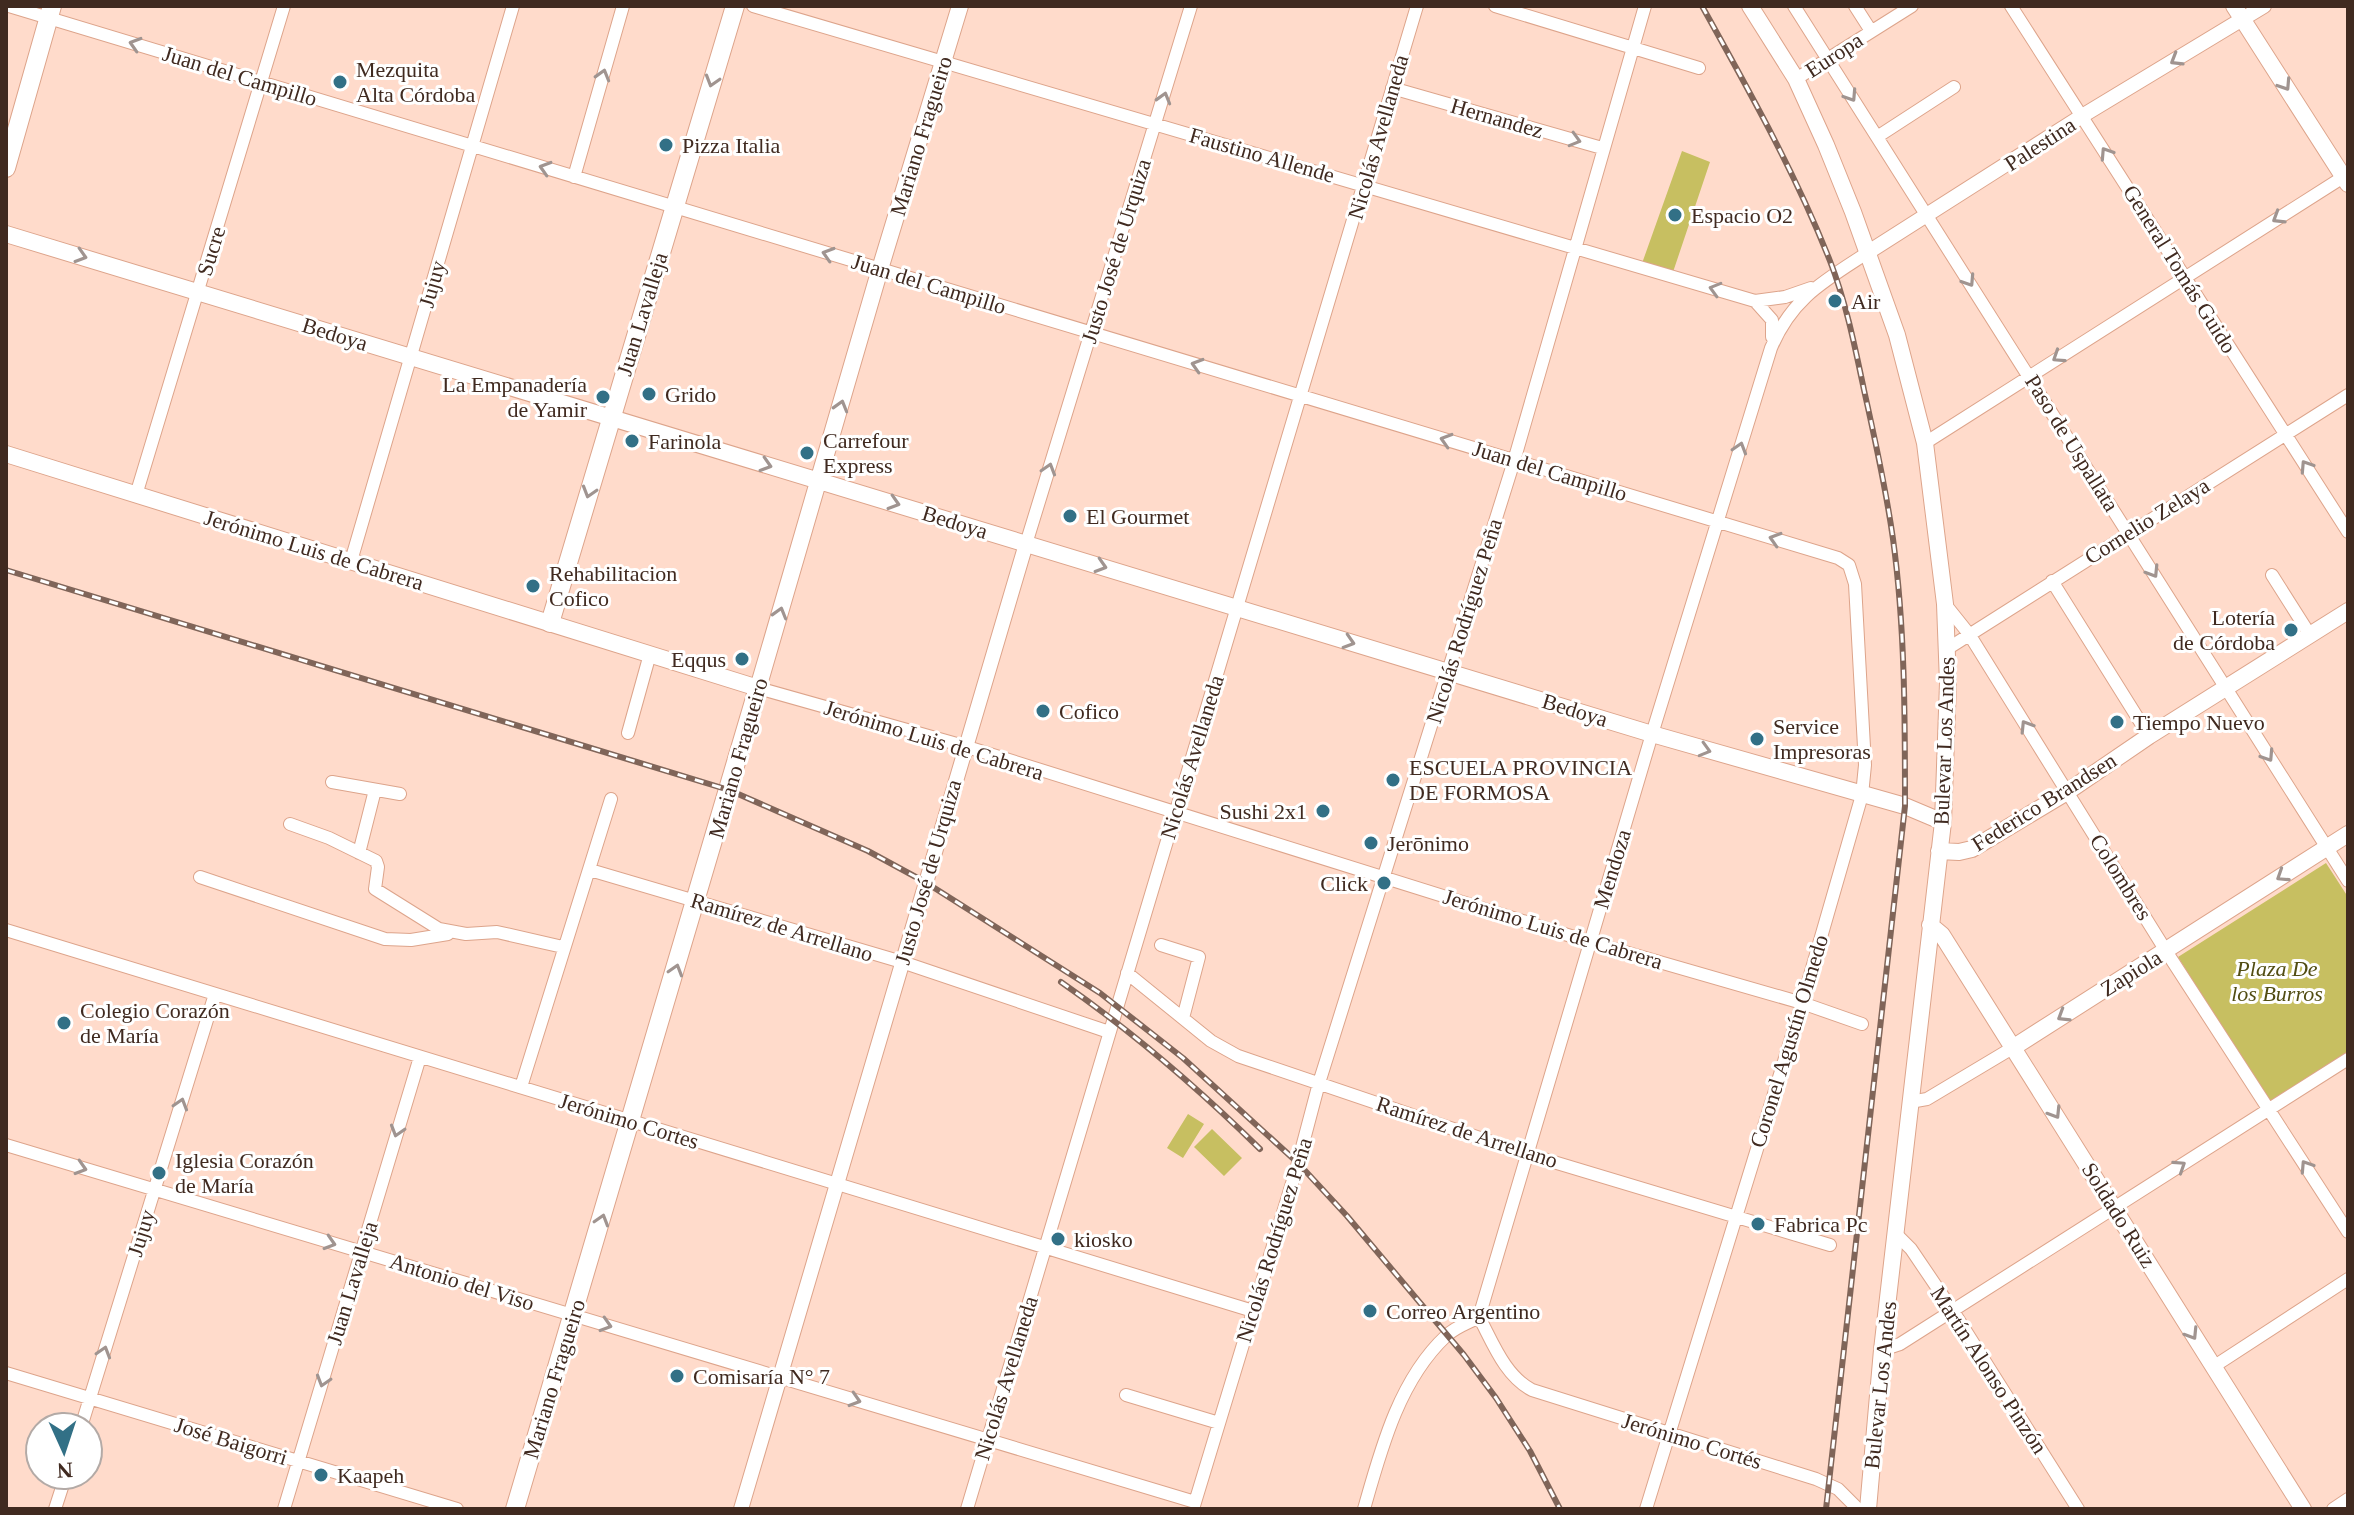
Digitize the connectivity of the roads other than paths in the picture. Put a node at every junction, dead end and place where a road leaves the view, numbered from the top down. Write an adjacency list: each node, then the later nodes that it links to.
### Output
1 (9, 6): 18 (street, Juan del Campillo)
2 (284, 6): 27 (street, Sucre)
3 (513, 6): 33 (street, Jujuy)
4 (623, 6): 36 (street, one-way to 4)
5 (735, 6): 39 (main road, Juan Lavalleja, one-way to 39)
6 (753, 6): 24 (street, Faustino Allende)
7 (960, 6): 24 (main road, Mariano Fragueiro)
8 (1191, 6): 31 (street, Justo José de Urquiza, one-way to 8)
9 (1417, 6): 29 (street, Nicolás Avellaneda)
10 (1495, 6): 19 (street)
11 (1645, 6): 22 (street, Nicolás Rodríguez Peña)
12 (1750, 6): 26 (main road, Bulevar Los Andes)
13 (1794, 6): 23 (street, Paso de Uspallata)
14 (1855, 6): 21 (street)
15 (1912, 6): 21 (street, Europa)
16 (2011, 6): 30 (street, General Tomás Guido)
17 (2264, 6): 20 (street, Palestina)
18 (50, 12): 27 (street, Juan del Campillo, one-way to 18); 35 (main road)
19 (1534, 12): 22 (street)
20 (2238, 13): 30 (street, Palestina, one-way to 30); 37 (main road, one-way to 37)
21 (1871, 31): 23 (street, Europa)
22 (1633, 47): 25 (street); 34 (street, Nicolás Rodríguez Peña)
23 (1827, 59): 26 (street, Europa); 32 (street, Paso de Uspallata, one-way to 32)
24 (944, 63): 31 (street, Faustino Allende); 44 (main road, Mariano Fragueiro)
25 (1699, 68)
26 (1796, 79): 43 (main road, Bulevar Los Andes)
27 (261, 82): 33 (street, Juan del Campillo); 47 (street, Sucre)
28 (1954, 87): 32 (street)
29 (1392, 88): 34 (street, Hernandez, one-way to 34); 38 (street, Nicolás Avellaneda)
30 (2082, 116): 40 (street, Palestina); 45 (street, General Tomás Guido, one-way to 30)
31 (1156, 124): 38 (street, Faustino Allende); 49 (street, Justo José de Urquiza)
32 (1877, 137): 40 (street, Paso de Uspallata)
33 (472, 146): 36 (street, Juan del Campillo, one-way to 33); 51 (street, Jujuy)
34 (1602, 148): 42 (street, Nicolás Rodríguez Peña)
35 (6, 168)
36 (574, 177): 39 (street, Juan del Campillo)
37 (2347, 178): 45 (street, one-way to 45)
38 (1365, 185): 42 (street, Faustino Allende); 54 (street, Nicolás Avellaneda)
39 (673, 207): 44 (street, Juan del Campillo, one-way to 39); 55 (main road, Juan Lavalleja)
40 (1927, 216): 43 (street, Palestina); 52 (street, Paso de Uspallata, one-way to 52)
41 (6, 234): 47 (main road, Bedoya, one-way to 47)
42 (1574, 248): 48 (street, Faustino Allende, one-way to 42); 59 (street, Nicolás Rodríguez Peña)
43 (1867, 253): 46 (street, Palestina); 57 (main road, Bulevar Los Andes)
44 (880, 269): 49 (street, Juan del Campillo); 60 (main road, Mariano Fragueiro, one-way to 44)
45 (2185, 276): 52 (street, one-way to 52); 56 (street, General Tomás Guido)
46 (1817, 285): 48 (street, Faustino Allende); 50 (street, Mendoza)
47 (198, 292): 51 (main road, Bedoya); 61 (street, Sucre)
48 (1755, 301): 50 (street, Mendoza)
49 (1090, 333): 54 (street, Juan del Campillo, one-way to 49); 65 (street, Justo José de Urquiza, one-way to 49)
50 (1771, 348): 62 (street, Mendoza, one-way to 50)
51 (411, 357): 55 (main road, Bedoya); 66 (street, Jujuy)
52 (2030, 375): 57 (street); 63 (street, Paso de Uspallata)
53 (2348, 395): 56 (street, Cornelio Zelaya)
54 (1300, 396): 59 (street, Juan del Campillo, one-way to 54); 71 (street, Nicolás Avellaneda)
55 (611, 418): 60 (main road, Bedoya, one-way to 60); 73 (main road, Juan Lavalleja, one-way to 73)
56 (2284, 434): 63 (street, Cornelio Zelaya); 64 (street, General Tomás Guido, one-way to 56)
57 (1925, 443): 70 (main road, Bulevar Los Andes)
58 (6, 454): 61 (main road, Jerónimo Luis de Cabrera)
59 (1514, 461): 62 (street, Juan del Campillo); 78 (street, Nicolás Rodríguez Peña)
60 (819, 481): 65 (main road, Bedoya, one-way to 65); 79 (main road, Mariano Fragueiro, one-way to 60)
61 (136, 495): 66 (main road, Jerónimo Luis de Cabrera)
62 (1718, 522): 67 (street, Juan del Campillo, one-way to 62); 82 (street, Mendoza)
63 (2129, 532): 69 (street, Cornelio Zelaya); 80 (street, Paso de Uspallata, one-way to 80)
64 (2348, 532)
65 (1026, 544): 71 (main road, Bedoya, one-way to 71); 84 (street, Justo José de Urquiza)
66 (351, 561): 73 (main road, Jerónimo Luis de Cabrera)
67 (1849, 565): 89 (street, Coronel Agustín Olmedo)
68 (2272, 575): 75 (street)
69 (2052, 581): 74 (street, Cornelio Zelaya); 83 (street)
70 (1945, 604): 74 (street, Colombres); 76 (main road, Bulevar Los Andes)
71 (1236, 608): 78 (main road, Bedoya, one-way to 78); 93 (street, Nicolás Avellaneda)
72 (2348, 611): 75 (main road, Federico Brandsen)
73 (550, 623): 77 (main road, Jerónimo Luis de Cabrera)
74 (1969, 634): 76 (street, Cornelio Zelaya); 87 (street, Colombres, one-way to 74)
75 (2310, 635): 80 (main road, Federico Brandsen)
76 (1947, 649): 91 (main road, Bulevar Los Andes)
77 (650, 654): 79 (main road, Jerónimo Luis de Cabrera); 81 (street)
78 (1448, 672): 82 (main road, Bedoya); 101 (street, Nicolás Rodríguez Peña)
79 (758, 688): 84 (street, Jerónimo Luis de Cabrera); 104 (main road, Mariano Fragueiro)
80 (2226, 690): 83 (main road, Federico Brandsen); 97 (street, Paso de Uspallata, one-way to 97)
81 (628, 733)
82 (1652, 734): 89 (main road, Bedoya, one-way to 89); 108 (street, Mendoza)
83 (2149, 736): 87 (main road, Federico Brandsen)
84 (964, 746): 93 (street, Jerónimo Luis de Cabrera); 112 (street, Justo José de Urquiza)
85 (332, 782): 86 (street)
86 (375, 790): 88 (street); 99 (street)
87 (2067, 792): 98 (main road, Federico Brandsen); 111 (street, Colombres)
88 (400, 794)
89 (1862, 795): 92 (main road, Bedoya); 115 (street, Coronel Agustín Olmedo)
90 (611, 799): 100 (street)
91 (1945, 800): 92 (main road, Bedoya); 94 (main road, Bulevar Los Andes)
92 (1905, 806): 94 (main road, Bedoya)
93 (1175, 814): 101 (street, Jerónimo Luis de Cabrera); 113 (street, Nicolás Avellaneda)
94 (1943, 822): 98 (main road, Bulevar Los Andes)
95 (290, 824): 99 (street)
96 (2348, 834): 97 (main road, Zapiola)
97 (2326, 848): 103 (street, Paso de Uspallata); 111 (main road, Zapiola, one-way to 111)
98 (1939, 851): 105 (main road, Bulevar Los Andes)
99 (359, 853): 107 (street)
100 (590, 870): 104 (street, Ramírez de Arrellano); 110 (street)
101 (1384, 876): 108 (street, Jerónimo Luis de Cabrera); 122 (street, Nicolás Rodríguez Peña)
102 (200, 877): 107 (street)
103 (2348, 881)
104 (696, 901): 112 (street, Ramírez de Arrellano); 126 (main road, Mariano Fragueiro, one-way to 104)
105 (1930, 925): 119 (main road, Soldado Ruiz); 124 (main road, Bulevar Los Andes)
106 (6, 930): 114 (street, Jerónimo Cortes)
107 (455, 933): 110 (street)
108 (1590, 942): 115 (street, Jerónimo Luis de Cabrera); 128 (street, Mendoza)
109 (1161, 945): 116 (street)
110 (563, 947): 123 (street)
111 (2166, 951): 119 (main road, Zapiola, one-way to 119); 125 (street, Colombres)
112 (902, 962): 118 (street, Ramírez de Arrellano); 129 (street, Justo José de Urquiza)
113 (1127, 973): 116 (street, Ramírez de Arrellano); 118 (street, Nicolás Avellaneda)
114 (215, 994): 120 (street, Jerónimo Cortes); 130 (street, Jujuy, one-way to 114)
115 (1802, 1003): 117 (street, Jerónimo Luis de Cabrera); 132 (street, Coronel Agustín Olmedo)
116 (1183, 1018): 122 (street, Ramírez de Arrellano)
117 (1862, 1024)
118 (1109, 1032): 136 (street, Nicolás Avellaneda)
119 (2014, 1047): 124 (street, Zapiola); 131 (main road, Soldado Ruiz, one-way to 131)
120 (420, 1057): 123 (street, Jerónimo Cortes); 137 (street, Juan Lavalleja, one-way to 137)
121 (2348, 1059): 125 (street)
122 (1319, 1083): 128 (street, Ramírez de Arrellano); 139 (street, Nicolás Rodríguez Peña)
123 (521, 1087): 126 (street, Jerónimo Cortes)
124 (1910, 1102): 134 (main road, Bulevar Los Andes)
125 (2270, 1109): 131 (street, one-way to 125); 133 (street, Colombres, one-way to 125)
126 (631, 1122): 129 (street, Jerónimo Cortes); 141 (main road, Mariano Fragueiro, one-way to 126)
127 (6, 1145): 130 (street, Antonio del Viso, one-way to 130)
128 (1527, 1154): 132 (street, Ramírez de Arrellano); 142 (street, Mendoza)
129 (837, 1185): 136 (street, Jerónimo Cortes); 146 (street, Justo José de Urquiza)
130 (154, 1190): 137 (street, Antonio del Viso, one-way to 137); 148 (street, Jujuy, one-way to 130)
131 (2115, 1208): 140 (street); 144 (main road, Soldado Ruiz, one-way to 144)
132 (1735, 1216): 135 (street, Ramírez de Arrellano); 151 (street, Coronel Agustín Olmedo)
133 (2348, 1232)
134 (1895, 1233): 140 (street, Martín Alonso Pinzón); 143 (main road, Bulevar Los Andes)
135 (1830, 1245)
136 (1045, 1248): 139 (street, Jerónimo Cortes); 152 (street, Nicolás Avellaneda)
137 (361, 1252): 141 (street, Antonio del Viso); 153 (street, Juan Lavalleja, one-way to 153)
138 (2348, 1279): 144 (street)
139 (1253, 1311): 150 (street, Nicolás Rodríguez Peña)
140 (1953, 1311): 143 (street); 165 (street, Martín Alonso Pinzón)
141 (573, 1315): 146 (street, Antonio del Viso, one-way to 146); 158 (main road, Mariano Fragueiro)
142 (1479, 1317): 151 (street, Jerónimo Cortés); 161 (street)
143 (1882, 1350): 164 (main road, Bulevar Los Andes)
144 (2213, 1367): 166 (main road, Soldado Ruiz)
145 (6, 1373): 148 (street, José Baigorri)
146 (780, 1378): 152 (street, Antonio del Viso, one-way to 152); 159 (street, Justo José de Urquiza)
147 (1126, 1395): 150 (street)
148 (90, 1398): 149 (street, Jujuy); 153 (street, José Baigorri)
149 (86, 1411)
150 (1219, 1423): 155 (street, Nicolás Rodríguez Peña)
151 (1669, 1434): 162 (street, Coronel Agustín Olmedo); 163 (street, Jerónimo Cortés)
152 (987, 1440): 155 (street, Antonio del Viso); 160 (street, Nicolás Avellaneda)
153 (299, 1461): 156 (street, Juan Lavalleja); 157 (street, José Baigorri)
154 (2348, 1499): 167 (street)
155 (1194, 1506)
156 (284, 1509)
157 (457, 1509)
158 (515, 1509)
159 (741, 1509)
160 (967, 1509)
161 (1364, 1509)
162 (1646, 1509)
163 (1858, 1509)
164 (1868, 1509)
165 (2078, 1509)
166 (2303, 1509)
167 (2333, 1509)

